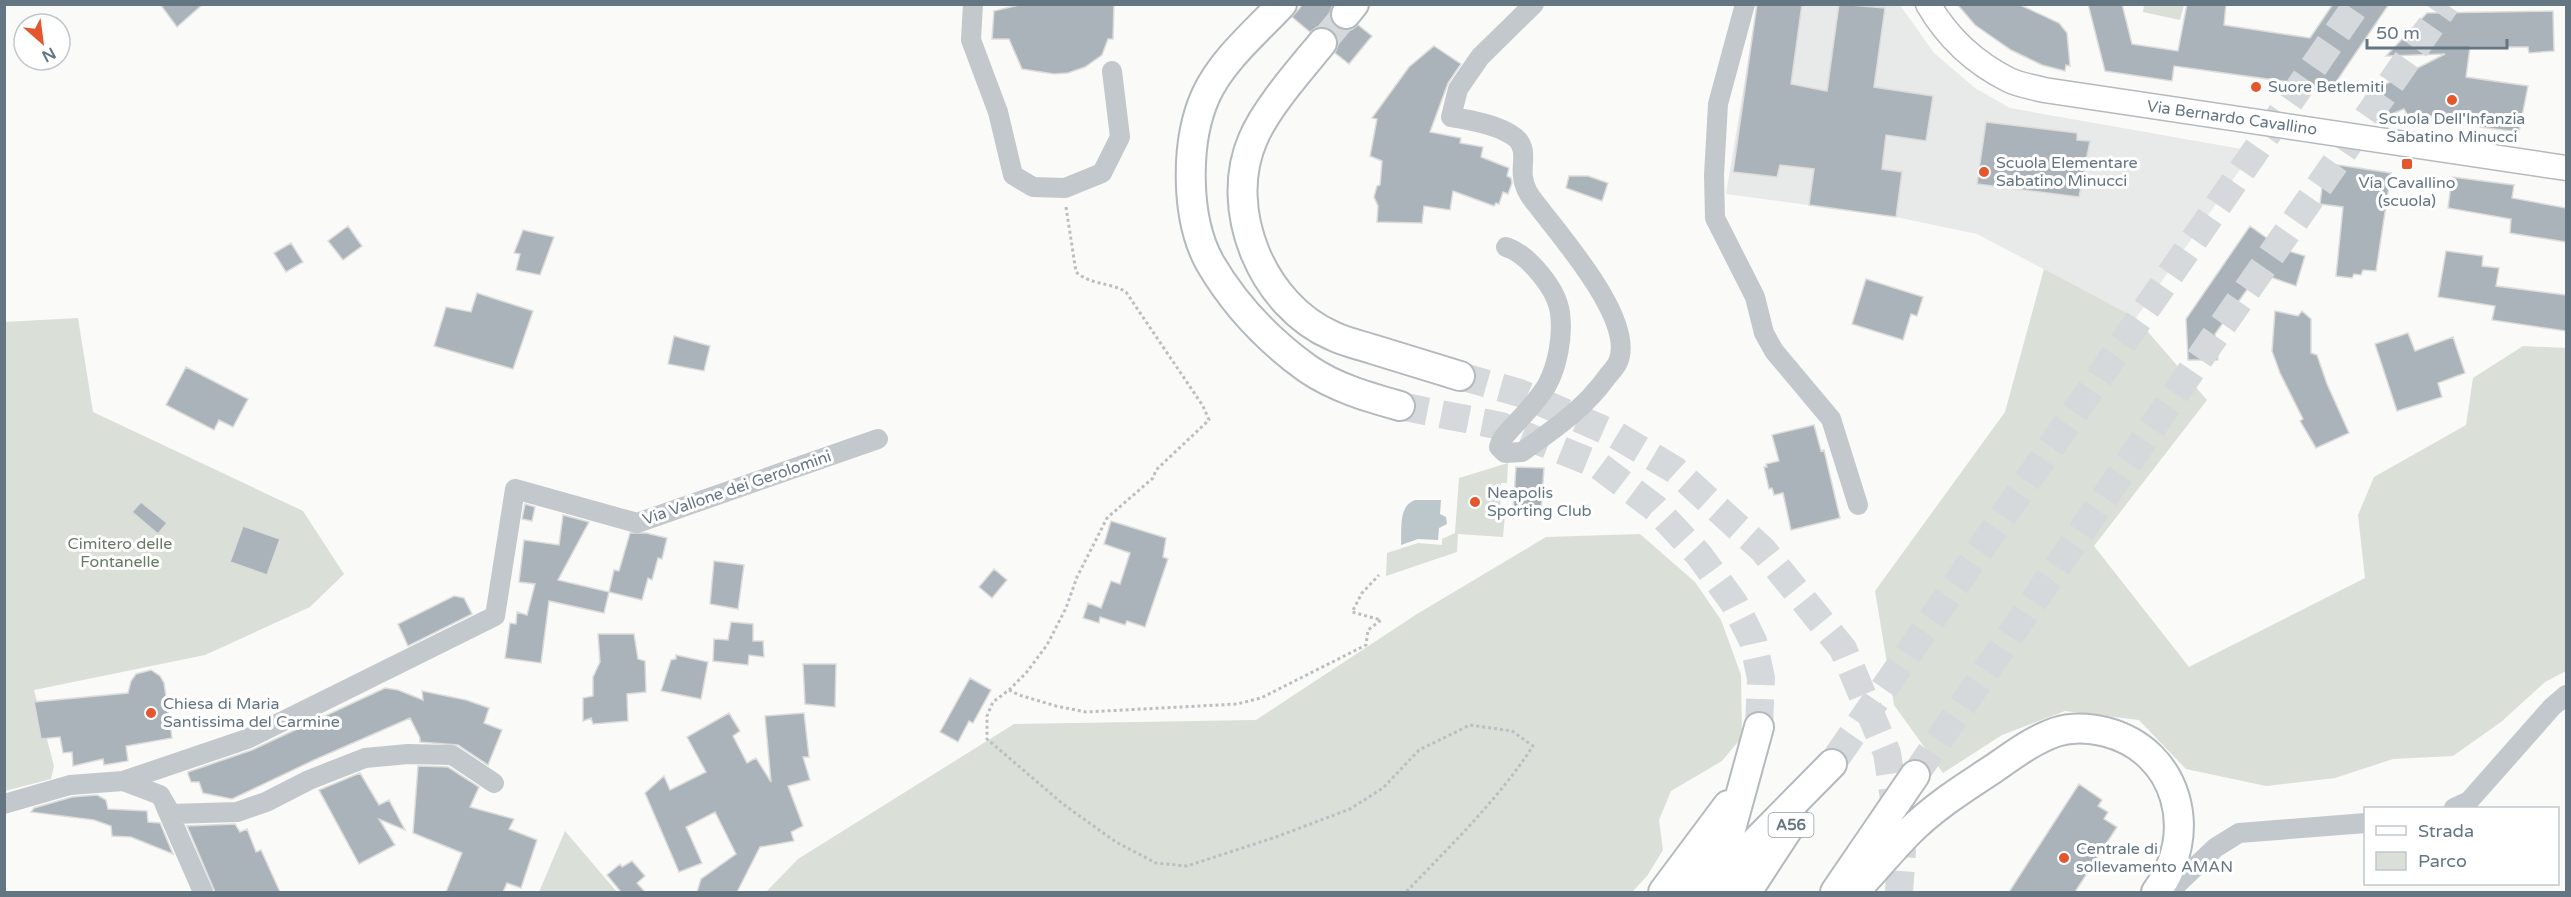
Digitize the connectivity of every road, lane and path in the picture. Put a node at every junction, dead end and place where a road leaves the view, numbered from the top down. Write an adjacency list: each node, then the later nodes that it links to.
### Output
1 (973, 4): 9 (street)
2 (1282, 4): 12 (highway)
3 (1533, 4): 10 (street)
4 (1746, 4): 14 (street)
5 (1928, 4): 8 (main road, Via Bernardo Cavallino)
6 (1322, 43): 11 (highway)
7 (1112, 71): 9 (street)
8 (2566, 168)
9 (1061, 188): 16 (path)
10 (1506, 247)
11 (1460, 376)
12 (1400, 406)
13 (878, 439): 19 (street, Via Vallone dei Gerolomini)
14 (1858, 505)
15 (1379, 574): 16 (path)
16 (1009, 690): 26 (path)
17 (2566, 695): 23 (street)
18 (1915, 775): 31 (highway)
19 (123, 781): 21 (street); 22 (street)
20 (494, 783): 21 (street)
21 (160, 795): 25 (street)
22 (4, 804)
23 (2456, 807)
24 (2364, 824): 34 (street)
25 (203, 892)
26 (1406, 892)
27 (1663, 892): 28 (highway)
28 (1691, 892)
29 (1718, 892): 30 (highway, A56)
30 (1747, 892)
31 (1835, 892)
32 (1854, 892): 33 (highway)
33 (2156, 892)
34 (2169, 892)

